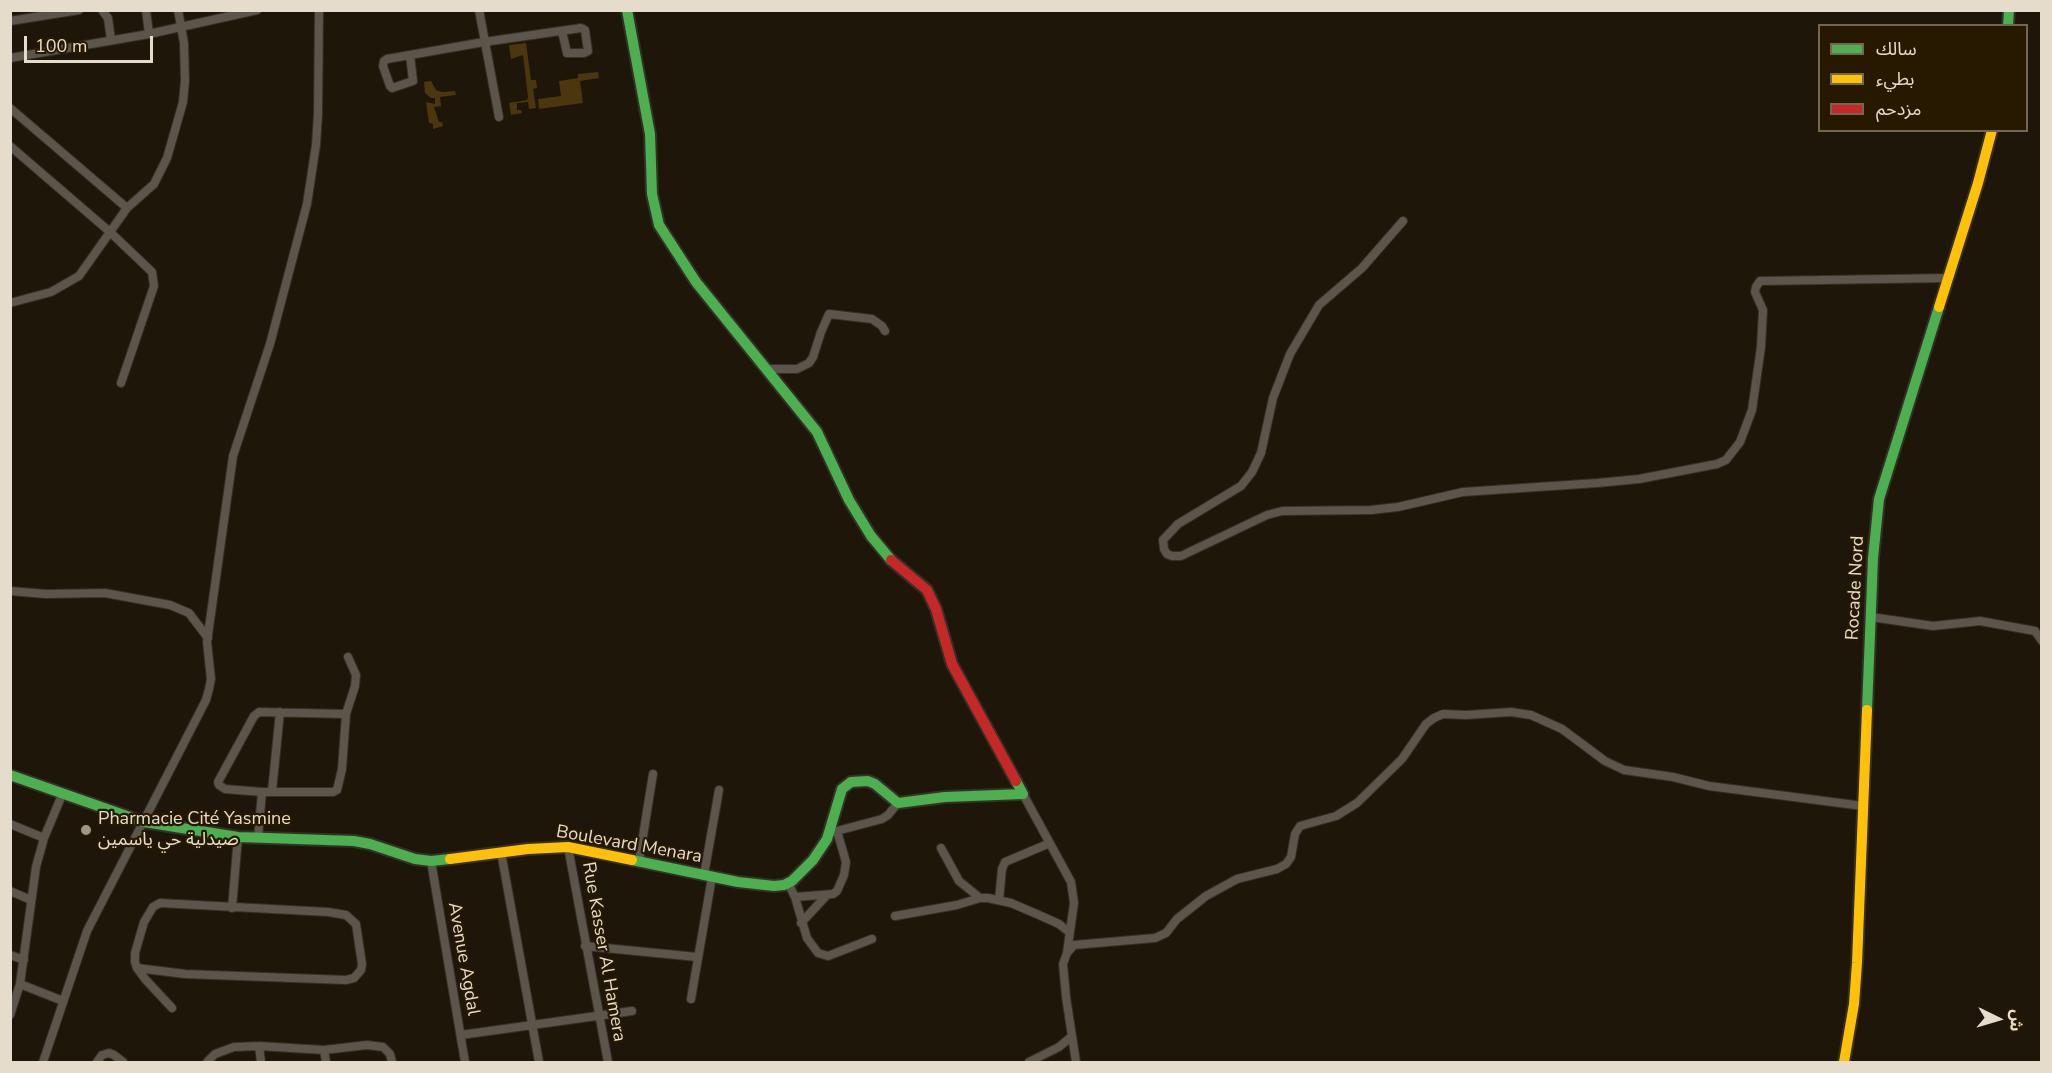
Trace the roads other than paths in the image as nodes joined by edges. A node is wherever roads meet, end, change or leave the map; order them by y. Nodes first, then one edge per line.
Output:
1 (79, 10) edge
2 (102, 10) edge
3 (146, 10) edge
4 (178, 10) edge
5 (257, 10) edge
6 (319, 10) edge
7 (479, 10) edge
8 (627, 10) edge
9 (10, 21) edge
10 (181, 28) junction
11 (562, 31) dead end
12 (149, 34) junction
13 (111, 40) junction
14 (484, 42) junction
15 (410, 55) junction
16 (10, 57) edge
17 (10, 108) edge
18 (499, 117) dead end
19 (1991, 132) edge
20 (10, 146) edge
21 (126, 208) junction
22 (1402, 221) dead end
23 (111, 232) junction
24 (1948, 278) junction
25 (10, 303) edge
26 (885, 331) dead end
27 (768, 369) junction
28 (121, 383) dead end
29 (10, 591) edge
30 (1871, 617) junction
31 (208, 638) junction
32 (2042, 642) edge
33 (348, 657) dead end
34 (280, 712) junction
35 (346, 714) junction
36 (653, 774) dead end
37 (10, 775) edge
38 (719, 790) dead end
39 (273, 791) junction
40 (262, 792) junction
41 (1023, 794) junction
42 (62, 795) junction
43 (898, 803) junction
44 (1863, 806) junction
45 (144, 822) junction
46 (10, 824) edge
47 (833, 832) junction
48 (238, 837) junction
49 (44, 838) junction
50 (258, 838) junction
51 (1050, 843) junction
52 (568, 848) junction
53 (941, 848) dead end
54 (501, 852) junction
55 (431, 861) junction
56 (639, 861) junction
57 (708, 876) junction
58 (788, 883) junction
59 (10, 891) edge
60 (827, 895) junction
61 (795, 897) junction
62 (980, 898) junction
63 (31, 900) junction
64 (999, 900) junction
65 (232, 908) junction
66 (895, 916) dead end
67 (801, 923) junction
68 (1069, 932) junction
69 (872, 939) dead end
70 (585, 946) junction
71 (1067, 953) junction
72 (10, 955) edge
73 (697, 957) junction
74 (24, 960) junction
75 (137, 968) junction
76 (20, 984) junction
77 (691, 999) dead end
78 (63, 1001) junction
79 (172, 1008) dead end
80 (632, 1011) dead end
81 (10, 1015) edge
82 (599, 1016) junction
83 (532, 1025) junction
84 (461, 1035) junction
85 (1072, 1036) junction
86 (258, 1046) junction
87 (324, 1050) junction
88 (43, 1062) edge
89 (97, 1062) edge
90 (123, 1062) edge
91 (207, 1062) edge
92 (261, 1062) edge
93 (326, 1062) edge
94 (392, 1062) edge
95 (465, 1062) edge
96 (539, 1062) edge
97 (608, 1062) edge
98 (1029, 1062) edge
99 (1076, 1062) edge
100 (1844, 1062) edge

1 - 9 street
2 - 13 street
3 - 12 street
4 - 10 street
5 - 10 street
6 - 31 street
7 - 14 street
8 - 27 main road
10 - 12 street
10 - 21 street
11 - 14 street
12 - 13 street
13 - 16 street
14 - 15 street
14 - 18 street
15 - 15 street
17 - 21 street
19 - 24 main road, Rocade Nord
20 - 23 street
21 - 23 street
22 - 24 street
23 - 25 street
23 - 28 street
24 - 30 main road, Rocade Nord
26 - 27 street
27 - 41 main road
29 - 31 street
30 - 32 street
30 - 44 main road, Rocade Nord
31 - 45 street
33 - 35 street
34 - 35 street
34 - 39 street
34 - 40 street
35 - 39 street
36 - 56 street
37 - 42 main road, Boulevard Menara
38 - 57 street
39 - 40 street
40 - 50 street
41 - 43 main road
41 - 51 street
42 - 45 main road, Boulevard Menara
42 - 49 street
43 - 47 street
43 - 47 main road
44 - 71 street
44 - 100 main road, Rocade Nord
45 - 48 main road, Boulevard Menara
45 - 78 street
46 - 49 street
47 - 58 main road
47 - 60 street
48 - 50 main road, Boulevard Menara
48 - 65 street
49 - 63 street
50 - 55 main road, Boulevard Menara
51 - 64 street
51 - 68 street
52 - 54 main road, Boulevard Menara
52 - 56 main road, Boulevard Menara
52 - 70 street, Rue Kasser Al Hamera
53 - 62 street
54 - 55 main road, Boulevard Menara
54 - 83 street
55 - 84 street, Avenue Agdal
56 - 57 main road, Boulevard Menara
57 - 58 main road, Boulevard Menara
57 - 73 street
58 - 61 street
59 - 63 street
60 - 61 street
60 - 67 street
61 - 67 street
62 - 64 street
62 - 66 street
63 - 74 street
64 - 68 street
65 - 75 street
65 - 75 street
67 - 69 street
68 - 71 street
70 - 73 street
70 - 82 street, Rue Kasser Al Hamera
71 - 85 street
72 - 74 street
73 - 77 street
74 - 76 street
75 - 79 street
76 - 78 street
76 - 81 street
78 - 88 street
80 - 82 street
82 - 83 street
82 - 97 street, Rue Kasser Al Hamera
83 - 84 street
83 - 96 street
84 - 95 street, Avenue Agdal
85 - 98 street
85 - 99 street
86 - 87 street
86 - 91 street
86 - 92 street
87 - 93 street
87 - 94 street
89 - 90 street

